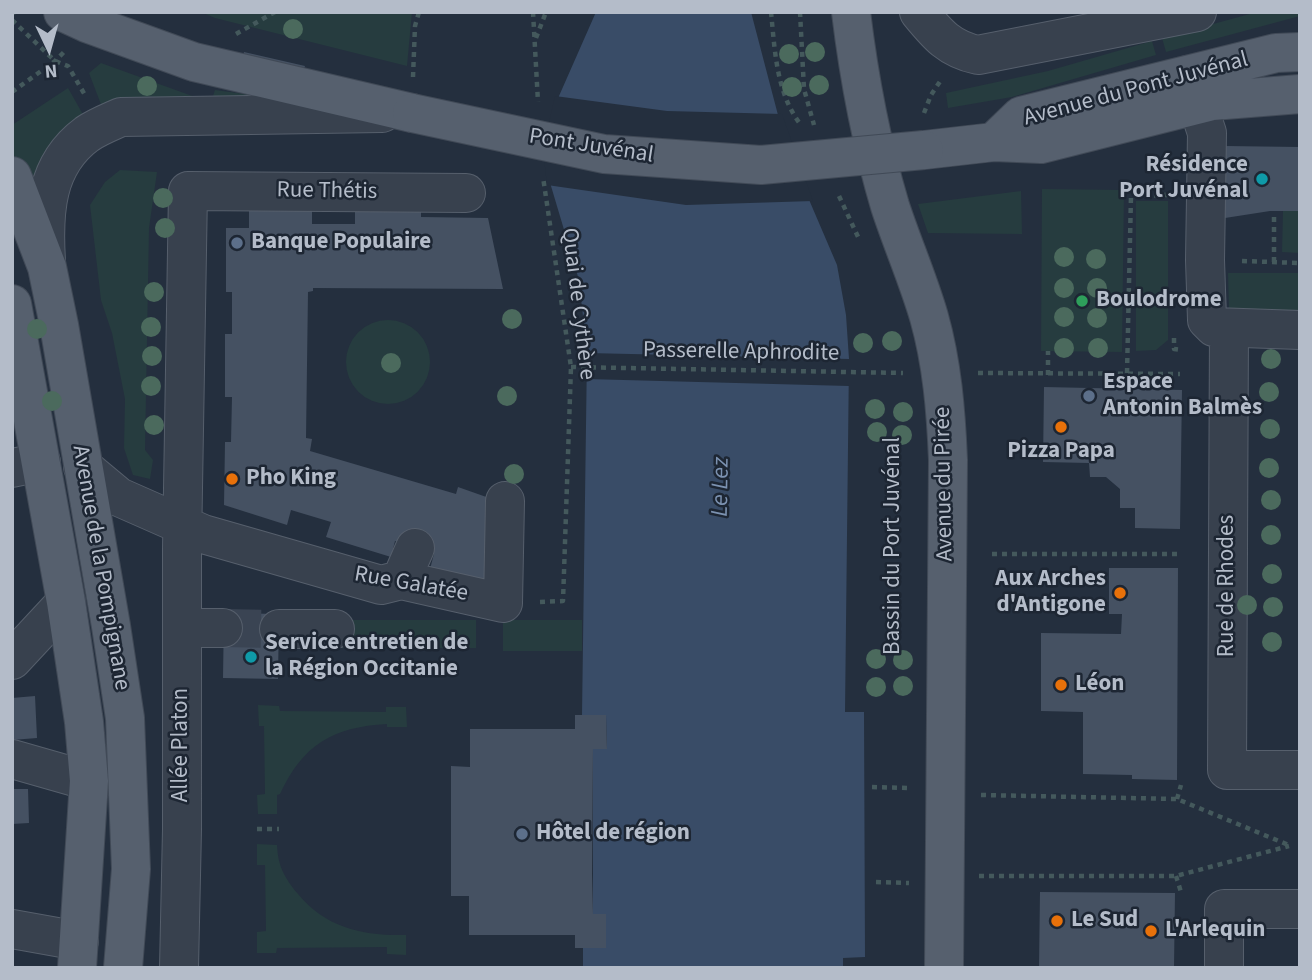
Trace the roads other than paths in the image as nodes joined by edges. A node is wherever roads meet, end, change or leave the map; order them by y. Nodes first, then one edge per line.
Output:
1 (63, 12) edge
2 (146, 12) edge
3 (851, 12) edge
4 (919, 12) edge
5 (1197, 12) edge
6 (1292, 49) edge
7 (194, 62) junction
8 (1193, 89) junction
9 (1298, 93) edge
10 (413, 95) junction
11 (994, 142) joint
12 (12, 176) edge
13 (188, 191) joint
14 (466, 193) dead end
15 (47, 267) junction
16 (12, 304) edge
17 (1229, 328) junction
18 (1300, 330) edge
19 (27, 465) edge
20 (83, 467) junction
21 (505, 501) dead end
22 (182, 523) junction
23 (66, 601) junction
24 (181, 628) junction
25 (223, 628) tunnel mouth
26 (279, 629) tunnel mouth
27 (335, 629) dead end
28 (12, 660) edge
29 (12, 759) edge
30 (1300, 770) edge
31 (89, 781) junction
32 (1300, 909) edge
33 (12, 929) edge
34 (78, 954) edge
35 (123, 968) edge
36 (179, 968) edge
37 (944, 968) edge
38 (1224, 968) edge

1 - 7 main road, Pont Juvénal
2 - 7 main road
3 - 37 main road, Avenue du Pirée
4 - 5 street
6 - 8 main road, Avenue du Pont Juvénal
7 - 10 main road, Pont Juvénal
8 - 9 main road, Avenue du Pont Juvénal
8 - 11 main road, Avenue du Pont Juvénal
8 - 17 street
10 - 11 main road, Pont Juvénal, bridge
10 - 15 street
12 - 15 main road, Avenue de la Pompignane
13 - 14 street, Rue Thétis
13 - 22 street, Allée Platon
15 - 20 main road, Avenue de la Pompignane
16 - 19 main road, Avenue de la Pompignane
17 - 18 street
17 - 30 street, Rue de Rhodes
19 - 23 main road, Avenue de la Pompignane
20 - 22 street
20 - 35 main road, Avenue de la Pompignane
21 - 22 street, Rue Galatée
22 - 24 street, Allée Platon
23 - 28 street
23 - 31 main road, Avenue de la Pompignane
24 - 25 street
24 - 36 street, Allée Platon
26 - 27 street
29 - 31 street
31 - 34 main road, Avenue de la Pompignane
32 - 38 street
33 - 34 street

